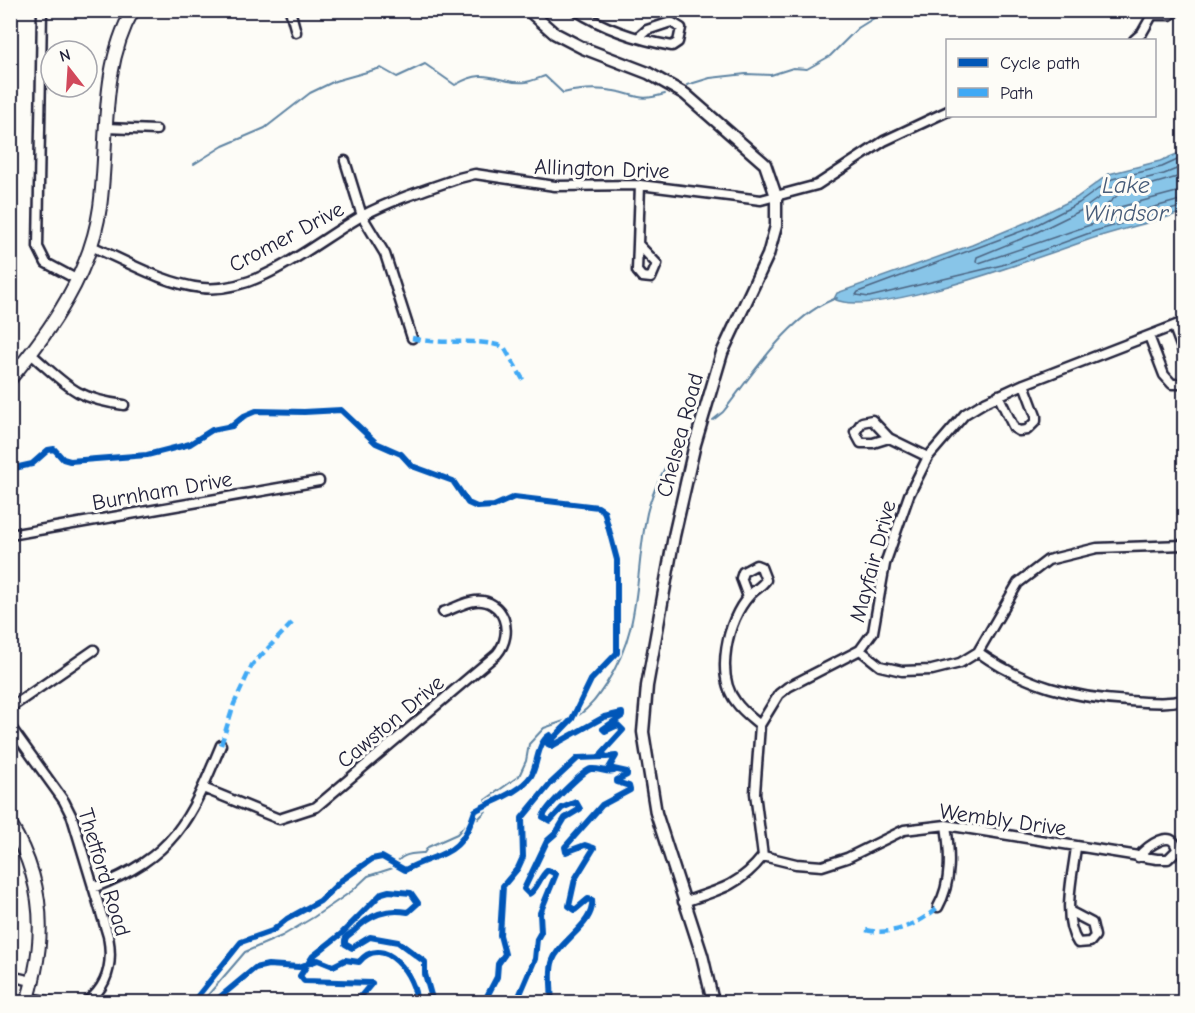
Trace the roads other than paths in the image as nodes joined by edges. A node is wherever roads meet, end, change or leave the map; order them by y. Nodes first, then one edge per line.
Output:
1 (42, 10) edge
2 (133, 10) edge
3 (290, 10) edge
4 (528, 10) edge
5 (575, 10) edge
6 (1177, 10) edge
7 (1155, 13) edge
8 (296, 32) dead end
9 (639, 37) junction
10 (1135, 39) edge
11 (946, 112) edge
12 (106, 128) junction
13 (156, 130) dead end
14 (345, 161) dead end
15 (640, 185) junction
16 (776, 196) junction
17 (362, 216) junction
18 (638, 244) dead end
19 (91, 246) junction
20 (76, 279) junction
21 (1185, 322) edge
22 (1174, 327) junction
23 (1149, 336) junction
24 (412, 338) dead end
25 (31, 354) junction
26 (1185, 354) edge
27 (10, 378) edge
28 (1024, 384) junction
29 (1185, 384) edge
30 (998, 395) junction
31 (124, 405) dead end
32 (889, 438) dead end
33 (928, 457) junction
34 (319, 481) dead end
35 (10, 535) edge
36 (1185, 544) edge
37 (748, 597) dead end
38 (443, 612) dead end
39 (94, 650) dead end
40 (860, 650) junction
41 (978, 652) junction
42 (1185, 700) edge
43 (10, 708) edge
44 (760, 725) junction
45 (10, 726) edge
46 (221, 745) dead end
47 (203, 788) junction
48 (10, 824) edge
49 (946, 825) junction
50 (1076, 847) junction
51 (763, 856) junction
52 (1138, 857) dead end
53 (93, 888) junction
54 (683, 902) junction
55 (938, 907) dead end
56 (1071, 912) dead end
57 (10, 976) edge
58 (33, 981) junction
59 (27, 1000) edge
60 (51, 1002) edge
61 (87, 1002) edge
62 (713, 1002) edge

1 - 20 street
2 - 12 main road
3 - 8 street
4 - 16 street, Chelsea Road
5 - 9 street
6 - 7 street
7 - 10 street
9 - 9 street
11 - 16 street, Allington Drive
12 - 13 street
12 - 19 main road
14 - 17 street
15 - 16 street, Allington Drive
15 - 17 street, Allington Drive
15 - 18 street
16 - 54 street, Chelsea Road
17 - 19 street, Cromer Drive
17 - 24 street
19 - 20 main road
20 - 25 main road
21 - 22 street, Mayfair Drive
22 - 23 street, Mayfair Drive
22 - 26 street
23 - 28 street, Mayfair Drive
23 - 29 street
25 - 27 main road
25 - 31 street
28 - 30 street, Mayfair Drive
28 - 30 street
30 - 33 street, Mayfair Drive
32 - 33 street
33 - 40 street, Mayfair Drive
34 - 35 street, Burnham Drive
36 - 41 street
37 - 44 street
38 - 47 street, Cawston Drive
39 - 43 street
40 - 41 street
40 - 44 street, Mayfair Drive
41 - 42 street
44 - 51 street, Mayfair Drive
45 - 53 street, Thetford Road
46 - 47 street
47 - 53 street
48 - 58 main road
49 - 50 street, Wembly Drive
49 - 51 street, Wembly Drive
49 - 55 street
50 - 52 street, Wembly Drive
50 - 56 street
51 - 54 street
53 - 61 street, Thetford Road
54 - 62 street, Chelsea Road
57 - 58 street
58 - 59 main road
59 - 60 street

